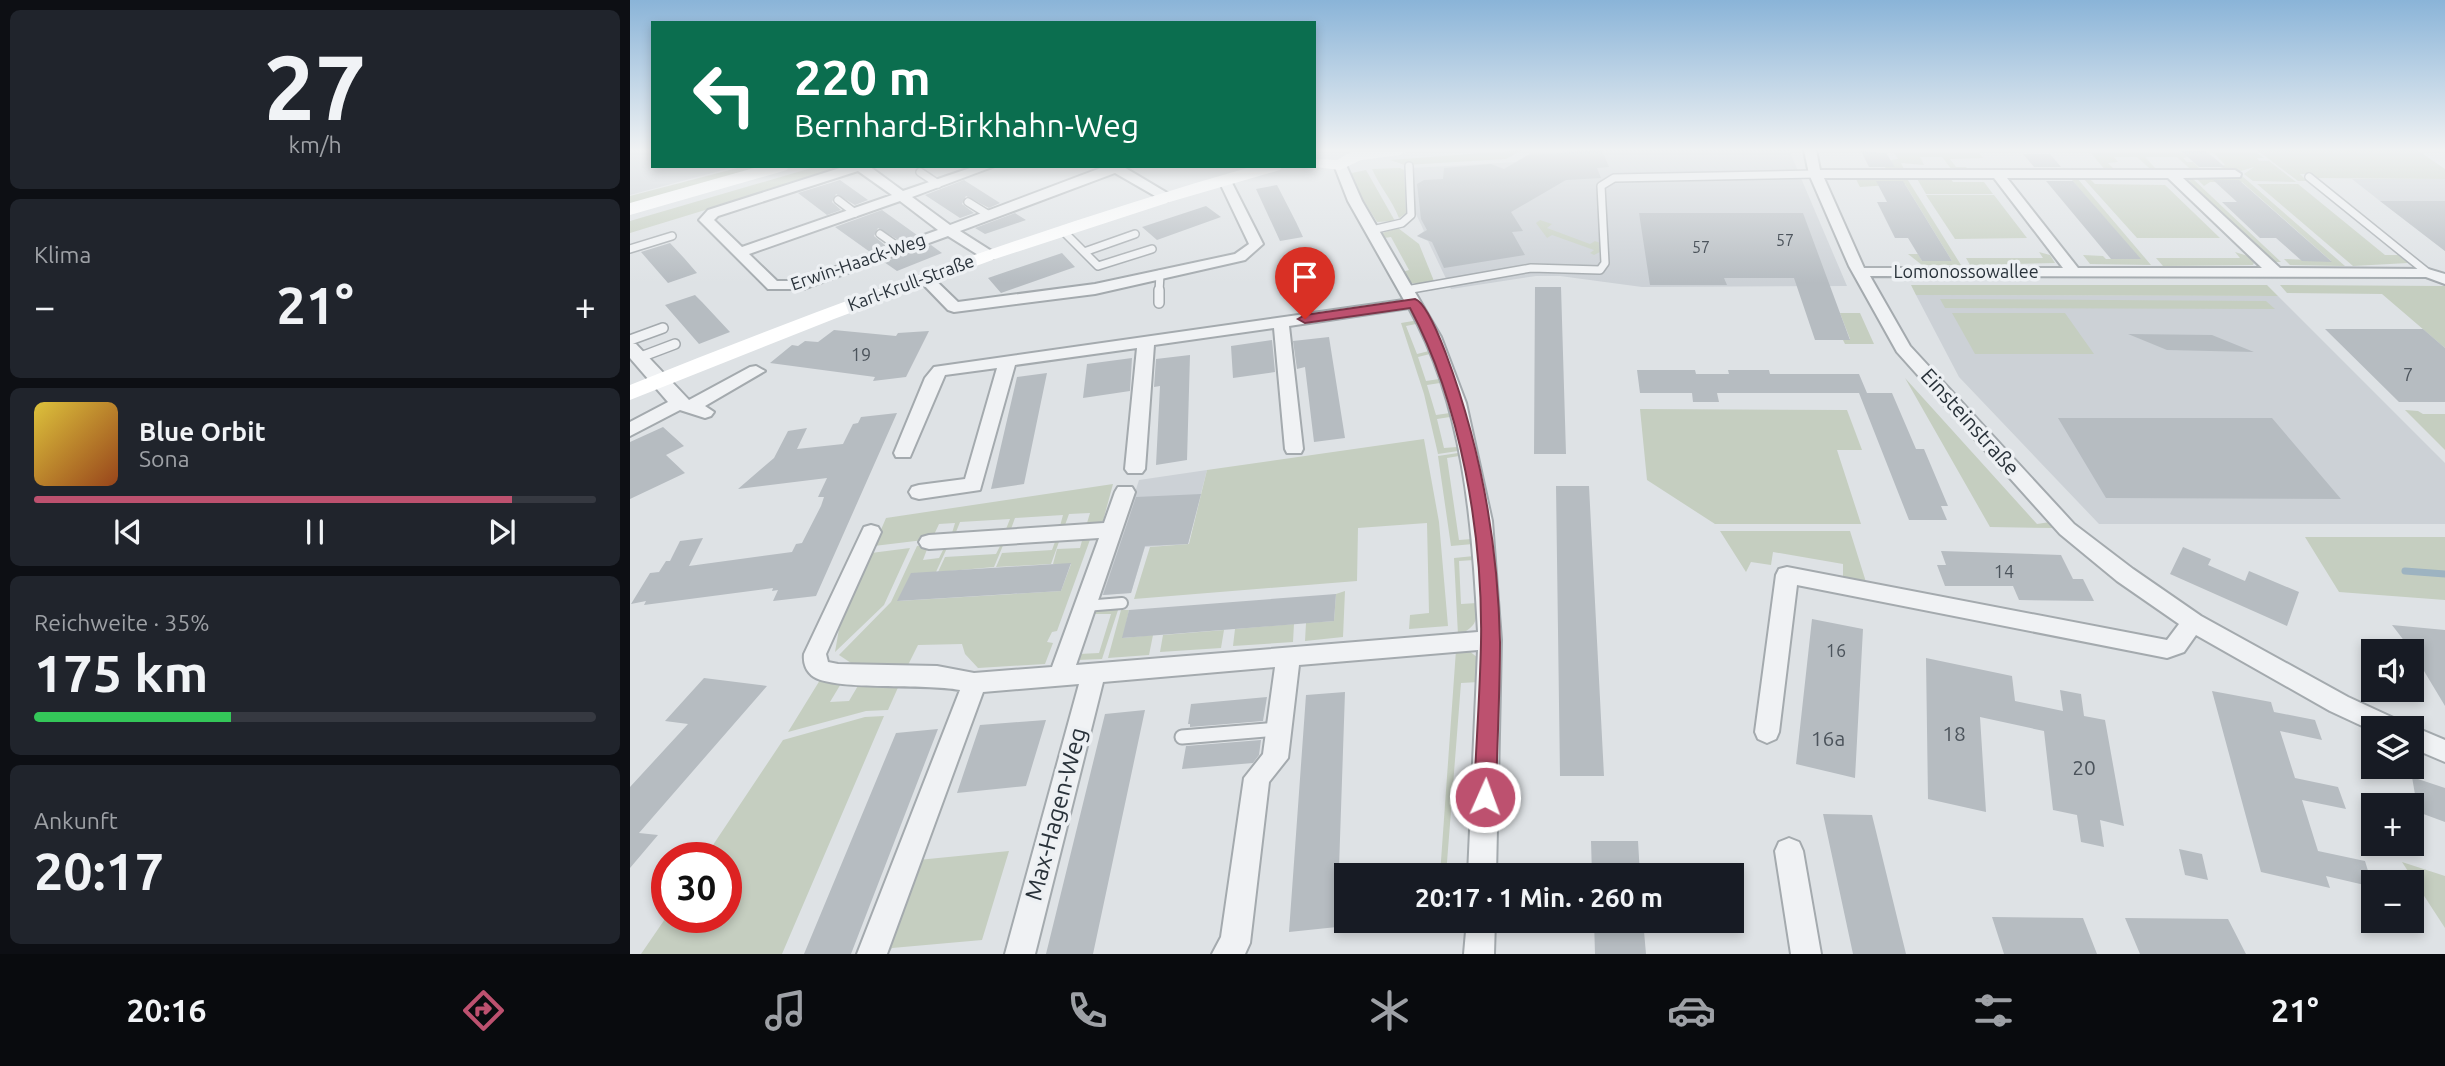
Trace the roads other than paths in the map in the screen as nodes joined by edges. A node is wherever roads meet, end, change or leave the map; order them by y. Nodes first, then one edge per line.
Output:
1 (681, 195) edge
2 (771, 195) edge
3 (898, 195) edge
4 (908, 195) edge
5 (1042, 195) edge
6 (1163, 195) edge
7 (1176, 195) edge
8 (1231, 195) edge
9 (1348, 195) edge
10 (1410, 195) edge
11 (1601, 195) edge
12 (1826, 195) edge
13 (2013, 195) edge
14 (2193, 195) edge
15 (2331, 195) edge
16 (901, 197) junction
17 (1167, 197) junction
18 (838, 200) dead end
19 (968, 202) dead end
20 (630, 209) edge
21 (855, 213) junction
22 (989, 215) junction
23 (948, 230) junction
24 (1063, 230) junction
25 (1372, 230) junction
26 (880, 234) dead end
27 (1135, 234) dead end
28 (672, 236) dead end
29 (900, 248) junction
30 (1152, 249) dead end
31 (630, 250) edge
32 (1084, 252) junction
33 (739, 253) junction
34 (988, 255) junction
35 (2073, 271) junction
36 (1858, 272) junction
37 (2276, 273) junction
38 (2428, 273) junction
39 (1160, 274) junction
40 (925, 278) junction
41 (2445, 279) edge
42 (1410, 297) junction
43 (1159, 303) dead end
44 (1281, 322) junction
45 (663, 328) dead end
46 (630, 340) edge
47 (1146, 342) junction
48 (675, 344) dead end
49 (634, 353) edge
50 (1007, 362) junction
51 (756, 371) dead end
52 (658, 380) junction
53 (630, 393) edge
54 (691, 407) junction
55 (630, 430) edge
56 (1294, 449) dead end
57 (903, 453) dead end
58 (1135, 469) dead end
59 (919, 492) dead end
60 (1125, 492) dead end
61 (1111, 530) junction
62 (871, 532) dead end
63 (929, 542) dead end
64 (1122, 603) dead end
65 (1085, 606) junction
66 (2193, 622) junction
67 (1490, 640) junction
68 (1288, 657) junction
69 (1093, 674) junction
70 (1060, 677) junction
71 (974, 683) junction
72 (2365, 716) edge
73 (1279, 729) junction
74 (1767, 732) dead end
75 (1182, 737) dead end
76 (2424, 742) edge
77 (2445, 751) edge
78 (1789, 851) dead end
79 (1482, 863) edge
80 (1480, 933) edge
81 (873, 954) edge
82 (1020, 954) edge
83 (1227, 954) edge
84 (1479, 954) edge
85 (1806, 954) edge

1 - 20 street
2 - 33 street, Erwin-Haack-Weg
3 - 16 street, Erwin-Haack-Weg
4 - 16 street
5 - 22 street, Erwin-Haack-Weg
6 - 17 street
7 - 17 street, Karl-Krull-Straße
8 - 39 street
9 - 25 street
10 - 25 lane
11 - 42 lane
12 - 36 street, Einsteinstraße
13 - 35 street, Lomonossowallee
14 - 37 street
15 - 38 lane
16 - 21 street
16 - 23 street, Erwin-Haack-Weg
17 - 24 street, Karl-Krull-Straße
18 - 21 lane
19 - 22 lane
21 - 33 street
22 - 23 street, Erwin-Haack-Weg
23 - 29 street, Erwin-Haack-Weg
23 - 34 street, Erwin-Haack-Weg
24 - 32 lane
24 - 34 street, Karl-Krull-Straße
25 - 42 street
26 - 29 lane
27 - 32 lane
28 - 31 lane
29 - 33 street, Erwin-Haack-Weg
30 - 32 lane
34 - 40 street, Karl-Krull-Straße
35 - 36 street, Lomonossowallee
35 - 37 street, Lomonossowallee
36 - 66 street, Einsteinstraße
37 - 38 street, Lomonossowallee
38 - 41 street
39 - 40 street
39 - 43 lane
40 - 52 street, Karl-Krull-Straße
42 - 44 street
42 - 67 street
44 - 47 street
44 - 56 street
45 - 46 lane
47 - 50 street
47 - 58 street
48 - 49 lane
49 - 52 street
50 - 57 street
50 - 59 street
51 - 54 street
52 - 53 street, Karl-Krull-Straße
52 - 54 street
54 - 55 street
60 - 61 street
61 - 63 street
61 - 65 street
62 - 71 street
64 - 65 lane
65 - 70 street
66 - 72 street, Einsteinstraße
66 - 74 street
67 - 68 street
67 - 79 street
68 - 69 street
68 - 73 street
69 - 70 street
69 - 82 street, Max-Hagen-Weg
70 - 71 street
71 - 81 street
73 - 75 lane
73 - 83 street
76 - 77 street
78 - 85 street
80 - 84 street

